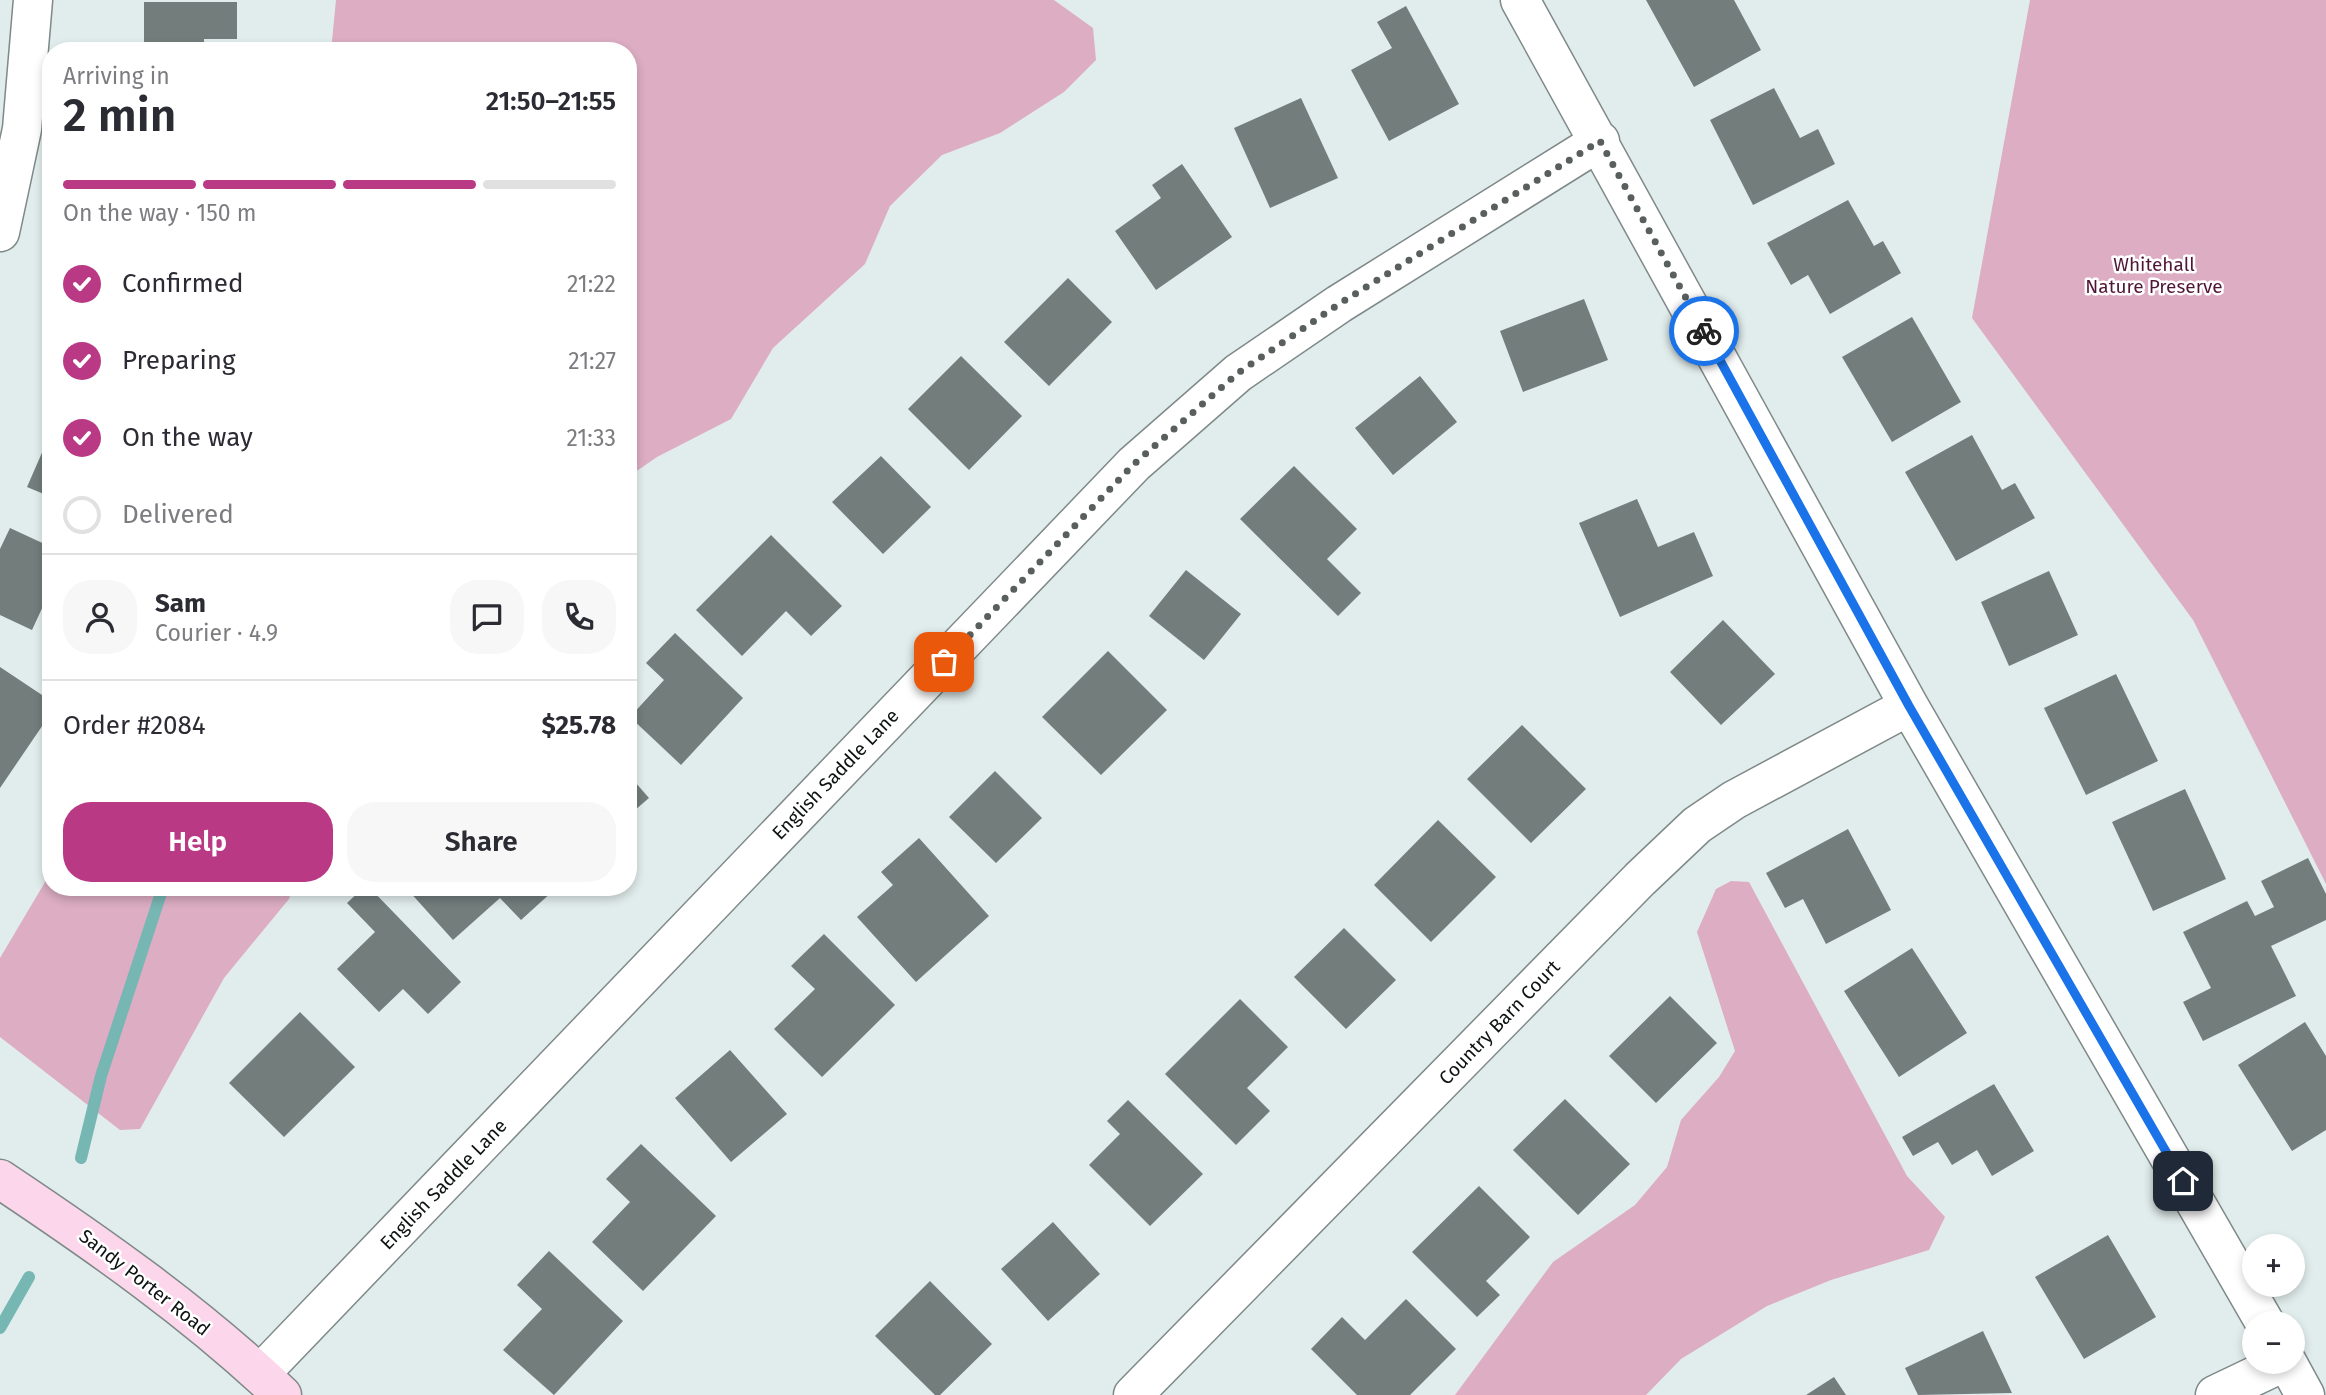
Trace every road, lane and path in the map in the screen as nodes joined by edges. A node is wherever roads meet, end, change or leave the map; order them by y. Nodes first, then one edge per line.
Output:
1 (33, 0) edge
2 (1520, 0) edge
3 (1600, 141) junction
4 (0, 232) edge
5 (1909, 706) junction
6 (0, 1179) edge
7 (2258, 1311) edge
8 (2260, 1374) edge
9 (2292, 1374) edge
10 (271, 1385) edge
11 (1133, 1395) edge
12 (2215, 1395) edge
13 (2305, 1395) edge

1 - 4 street
2 - 3 street
3 - 5 street
3 - 10 street, English Saddle Lane
5 - 7 street
5 - 11 street, Country Barn Court
6 - 10 street, Sandy Porter Road
8 - 12 street
9 - 13 street

